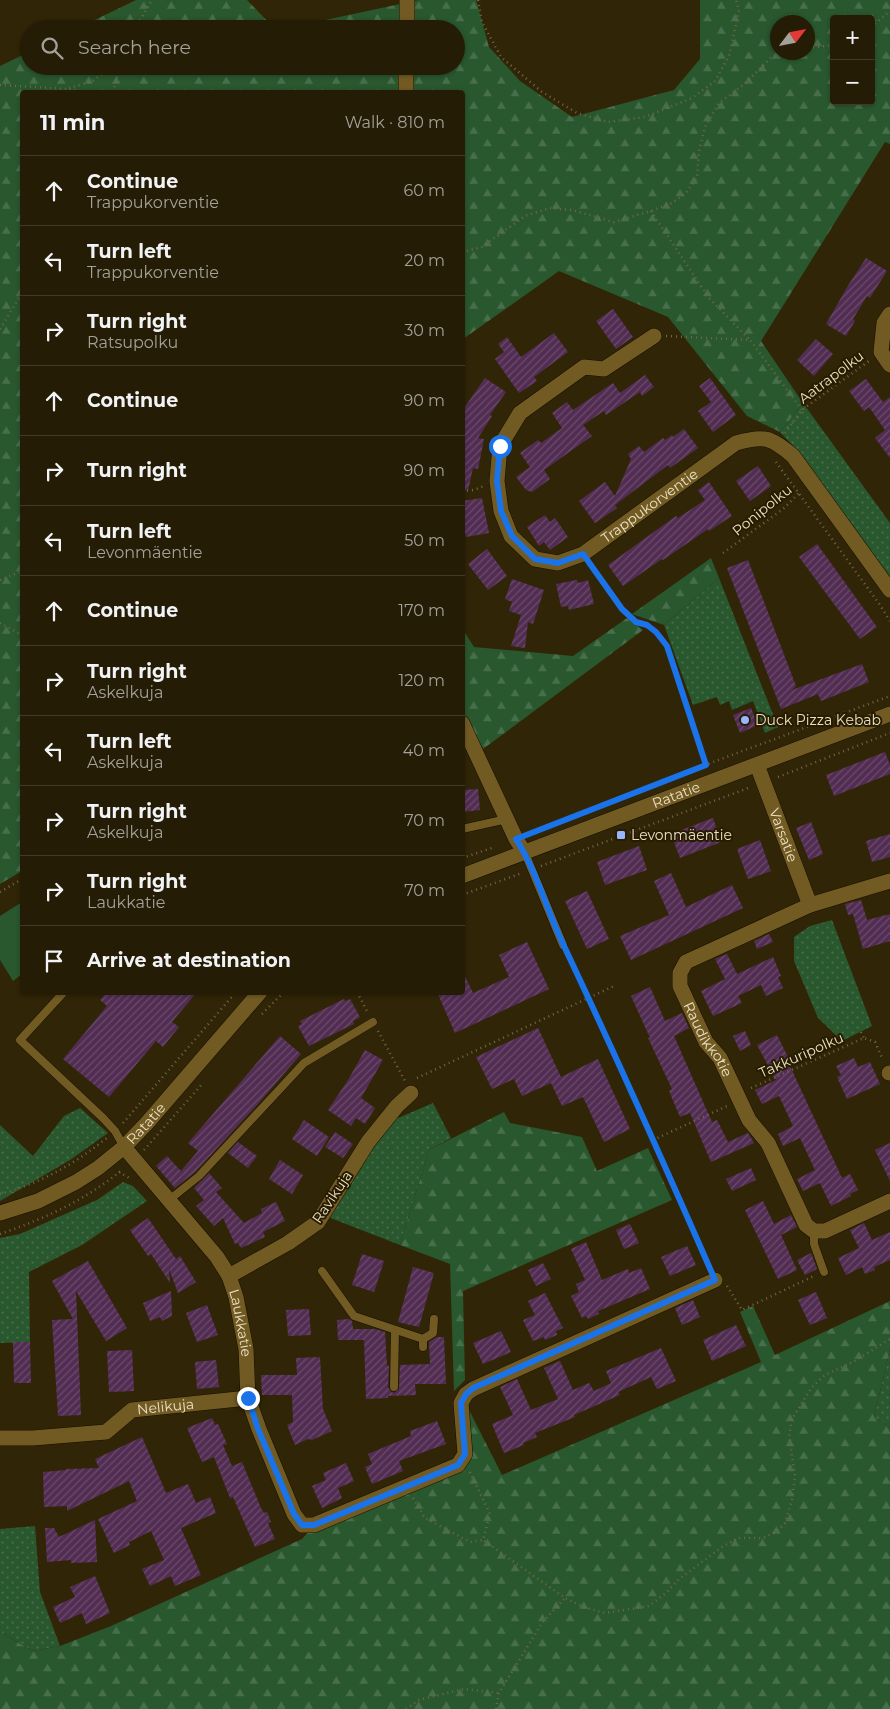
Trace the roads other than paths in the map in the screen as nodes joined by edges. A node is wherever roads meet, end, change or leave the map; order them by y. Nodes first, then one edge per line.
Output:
1 (407, 0) edge
2 (406, 20) edge
3 (406, 75) edge
4 (406, 90) edge
5 (890, 314) edge
6 (654, 336) road end
7 (890, 365) edge
8 (890, 590) edge
9 (890, 714) edge
10 (465, 729) edge
11 (757, 765) junction
12 (507, 818) junction
13 (465, 829) edge
14 (525, 853) junction
15 (465, 875) edge
16 (890, 881) edge
17 (810, 905) junction
18 (563, 945) road end
19 (61, 995) edge
20 (257, 995) edge
21 (373, 1022) road end
22 (411, 1093) road end
23 (124, 1147) junction
24 (169, 1200) junction
25 (890, 1201) edge
26 (0, 1213) edge
27 (814, 1231) junction
28 (322, 1271) dead end
29 (824, 1272) road end
30 (229, 1276) junction
31 (715, 1280) road end
32 (434, 1319) dead end
33 (395, 1330) junction
34 (394, 1387) dead end
35 (248, 1398) junction
36 (0, 1438) edge

1 - 2 street
3 - 4 street
5 - 7 street
6 - 8 street, Trappukorventie
9 - 11 street, Ratatie
10 - 12 street
11 - 14 street, Ratatie
11 - 17 street, Varsatie
12 - 13 lane
12 - 14 street
14 - 15 street, Ratatie
14 - 18 lane
16 - 17 street, Raudikkotie
17 - 27 street, Raudikkotie
19 - 23 lane
20 - 23 street, Ratatie
21 - 24 lane
22 - 30 street, Ravikuja
23 - 24 street, Laukkatie
23 - 26 street, Ratatie
24 - 30 street, Laukkatie
25 - 27 street
27 - 29 lane
28 - 33 lane
30 - 35 street, Laukkatie
31 - 35 street, Laukkatie
32 - 33 lane
33 - 34 lane
35 - 36 street, Nelikuja

